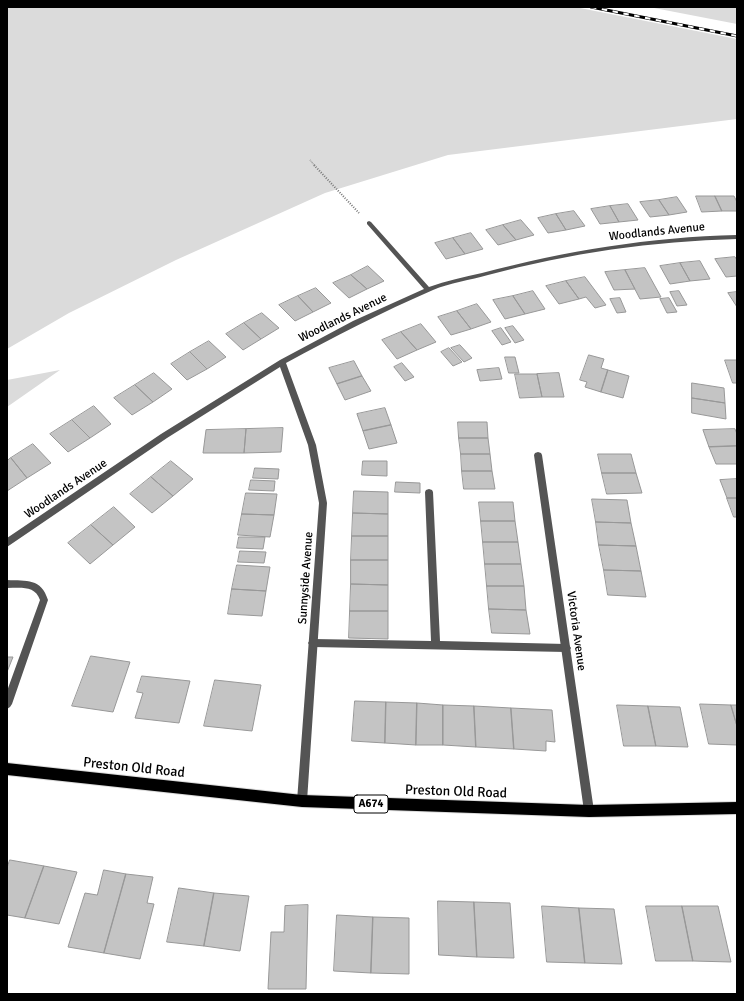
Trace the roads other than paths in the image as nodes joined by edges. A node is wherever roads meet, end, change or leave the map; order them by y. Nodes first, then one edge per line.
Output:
1 (369, 223) road end
2 (737, 237) edge
3 (428, 290) junction
4 (282, 362) junction
5 (538, 454) dead end
6 (429, 492) dead end
7 (7, 543) edge
8 (7, 584) edge
9 (313, 643) junction
10 (436, 646) junction
11 (566, 648) junction
12 (7, 704) edge
13 (7, 769) edge
14 (302, 801) junction
15 (737, 808) edge
16 (589, 811) junction

1 - 3 street
2 - 3 street, Woodlands Avenue
3 - 4 street, Woodlands Avenue
4 - 7 street, Woodlands Avenue
4 - 9 street, Sunnyside Avenue
5 - 11 street, Victoria Avenue
6 - 10 street
8 - 12 street
9 - 10 street
9 - 14 street, Sunnyside Avenue
10 - 11 street
11 - 16 street, Victoria Avenue
13 - 14 main road, Preston Old Road / A674
14 - 16 main road, Preston Old Road / A674
15 - 16 main road, Preston Old Road / A674

